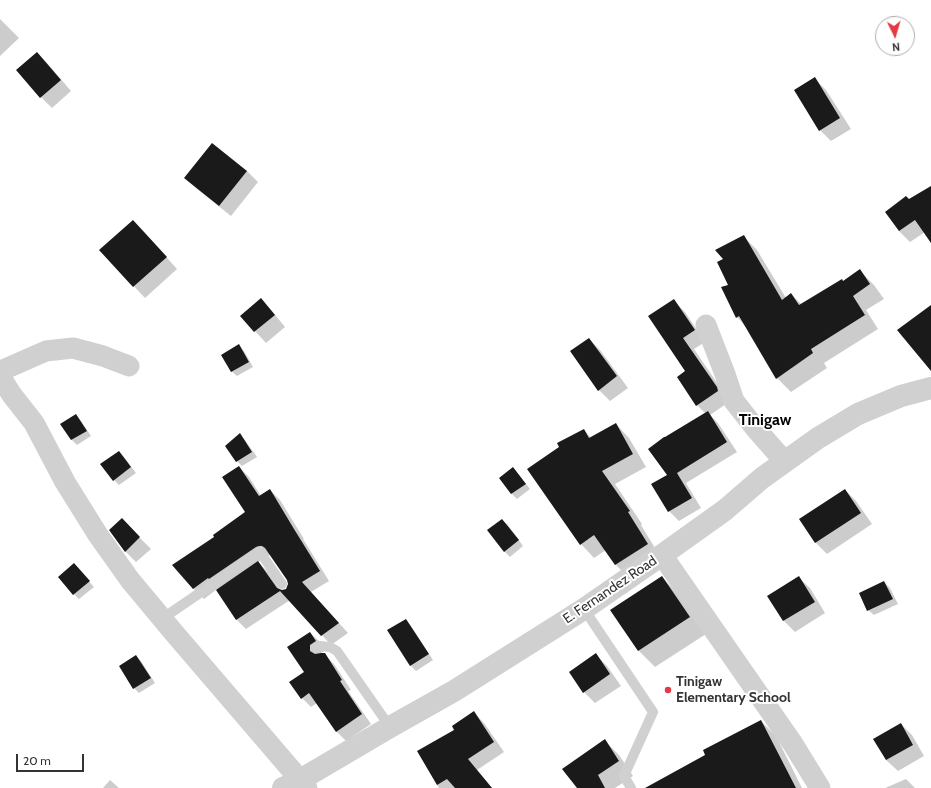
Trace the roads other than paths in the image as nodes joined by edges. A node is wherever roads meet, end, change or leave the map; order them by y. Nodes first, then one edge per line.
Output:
1 (706, 325) dead end
2 (129, 366) dead end
3 (0, 375) edge
4 (931, 388) edge
5 (785, 462) junction
6 (662, 556) junction
7 (282, 584) dead end
8 (584, 609) junction
9 (163, 618) junction
10 (316, 648) dead end
11 (390, 727) junction
12 (296, 785) edge
13 (631, 788) edge
14 (820, 788) edge

1 - 5 street
2 - 3 street
3 - 9 street
4 - 5 street, E. Fernandez Road
5 - 6 street, E. Fernandez Road
6 - 8 street, E. Fernandez Road
6 - 14 street
7 - 9 lane
8 - 11 street, E. Fernandez Road
8 - 13 lane
9 - 12 street
10 - 11 lane
11 - 12 street, E. Fernandez Road

